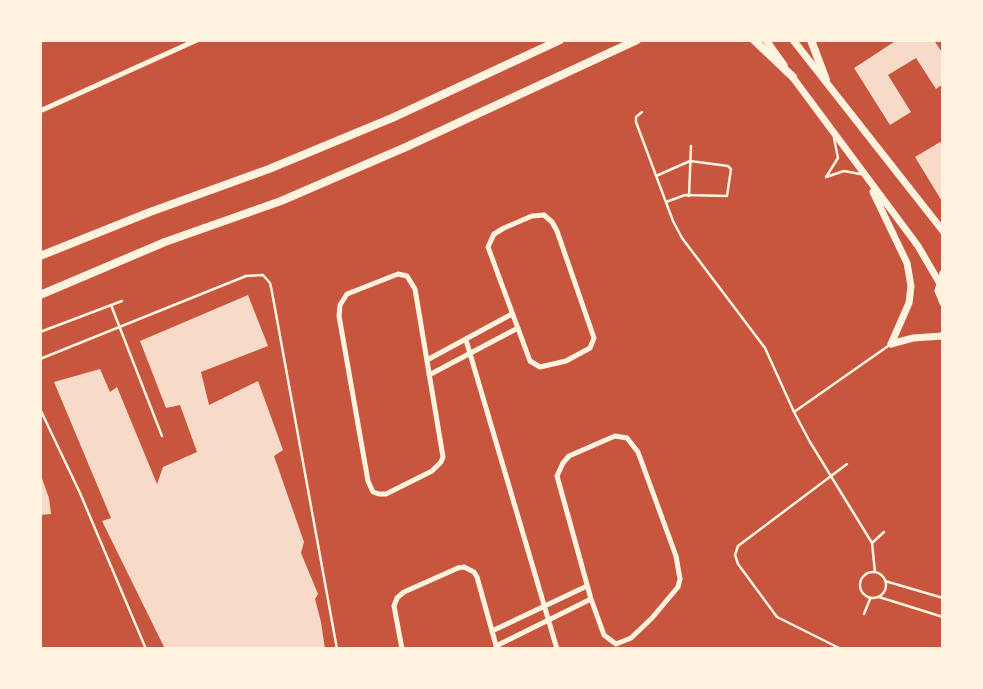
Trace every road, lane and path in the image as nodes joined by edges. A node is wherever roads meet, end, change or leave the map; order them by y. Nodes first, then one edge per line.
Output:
1 (197, 40) edge
2 (560, 40) edge
3 (637, 40) edge
4 (644, 40) edge
5 (754, 40) edge
6 (766, 40) edge
7 (793, 40) edge
8 (811, 40) edge
9 (622, 48) junction
10 (793, 77) junction
11 (825, 80) junction
12 (40, 111) edge
13 (642, 112) dead end
14 (833, 133) junction
15 (691, 146) dead end
16 (690, 162) junction
17 (656, 176) junction
18 (866, 176) junction
19 (690, 196) junction
20 (666, 202) junction
21 (925, 208) junction
22 (943, 225) edge
23 (943, 231) edge
24 (40, 256) edge
25 (943, 273) edge
26 (939, 282) junction
27 (40, 295) edge
28 (122, 301) dead end
29 (943, 303) edge
30 (111, 305) junction
31 (512, 314) junction
32 (120, 328) junction
33 (518, 328) junction
34 (40, 332) edge
35 (943, 337) edge
36 (466, 340) junction
37 (891, 344) junction
38 (472, 353) junction
39 (40, 359) edge
40 (427, 360) junction
41 (429, 375) junction
42 (40, 409) edge
43 (794, 412) junction
44 (162, 436) dead end
45 (847, 464) dead end
46 (832, 475) junction
47 (884, 532) dead end
48 (872, 543) junction
49 (874, 572) junction
50 (885, 580) junction
51 (587, 586) junction
52 (879, 597) junction
53 (870, 598) junction
54 (943, 598) edge
55 (591, 599) junction
56 (545, 606) junction
57 (864, 614) dead end
58 (943, 617) edge
59 (549, 620) junction
60 (492, 631) junction
61 (496, 647) edge
62 (146, 649) edge
63 (337, 649) edge
64 (402, 649) edge
65 (557, 649) edge
66 (841, 649) edge

1 - 12 street
2 - 24 main road
3 - 9 main road
4 - 9 main road
5 - 10 main road
6 - 10 street
7 - 11 street
8 - 11 main road
9 - 27 main road
10 - 14 street
11 - 21 street
13 - 17 lane
14 - 18 street
14 - 18 lane
15 - 16 lane
16 - 17 lane
16 - 19 lane
16 - 19 lane
17 - 20 lane
18 - 26 street
18 - 37 street
19 - 20 lane
20 - 43 lane
21 - 22 street
21 - 23 street
25 - 26 street
26 - 29 street
28 - 30 lane
30 - 32 lane
30 - 34 lane
31 - 33 street
31 - 33 street
31 - 36 street
32 - 39 lane
32 - 44 lane
32 - 63 lane
33 - 38 street
35 - 37 street
36 - 38 street
36 - 40 street
37 - 43 lane
38 - 41 street
38 - 56 street
40 - 41 street
40 - 41 street
42 - 62 lane
43 - 46 lane
45 - 46 lane
46 - 48 lane
46 - 66 lane
47 - 48 lane
48 - 49 lane
49 - 50 lane
49 - 53 lane
50 - 52 lane
50 - 54 lane
51 - 55 street
51 - 55 street
51 - 56 street
52 - 53 lane
52 - 58 lane
53 - 57 lane
55 - 59 street
56 - 59 street
56 - 60 street
59 - 61 street
59 - 65 street
60 - 61 street
60 - 64 street

